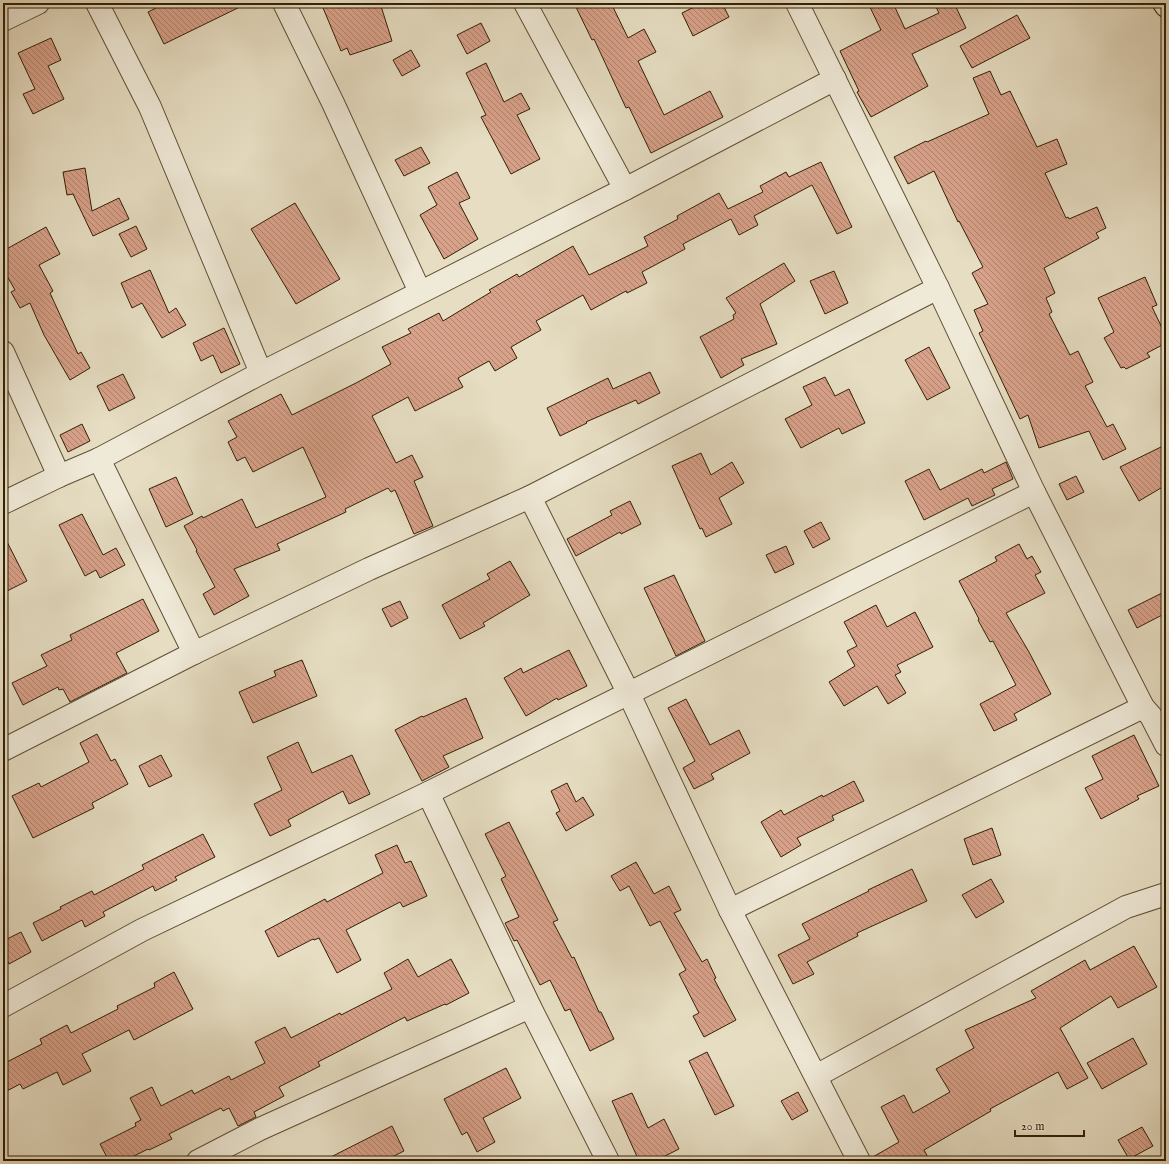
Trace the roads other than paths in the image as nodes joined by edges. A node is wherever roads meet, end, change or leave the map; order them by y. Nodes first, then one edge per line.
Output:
1 (38, 3) edge
2 (97, 3) edge
3 (284, 3) edge
4 (526, 3) edge
5 (797, 3) edge
6 (1164, 3) edge
7 (1166, 6) edge
8 (3, 20) edge
9 (835, 79) junction
10 (625, 189) junction
11 (938, 288) junction
12 (420, 292) junction
13 (3, 352) edge
14 (261, 373) junction
15 (99, 458) junction
16 (59, 476) junction
17 (1034, 492) junction
18 (530, 497) junction
19 (3, 504) edge
20 (194, 653) junction
21 (629, 694) junction
22 (1143, 707) junction
23 (1166, 745) edge
24 (3, 750) edge
25 (428, 793) junction
26 (1166, 894) edge
27 (730, 910) junction
28 (3, 1006) edge
29 (530, 1007) junction
30 (816, 1076) junction
31 (198, 1161) edge
32 (608, 1161) edge
33 (859, 1161) edge

1 - 8 street
2 - 14 street
3 - 12 street
4 - 10 street
5 - 9 street
6 - 7 street
9 - 10 street
9 - 11 street
10 - 12 street
11 - 17 street
11 - 18 street
12 - 14 street
13 - 16 street
14 - 15 street
15 - 16 street
15 - 20 street
16 - 19 street
17 - 21 street
17 - 22 street
18 - 20 street
18 - 21 street
20 - 24 street
21 - 25 street
21 - 27 street
22 - 23 street
22 - 27 street
25 - 28 street
25 - 29 street
26 - 30 street
27 - 30 street
29 - 31 street
29 - 32 street
30 - 33 street

